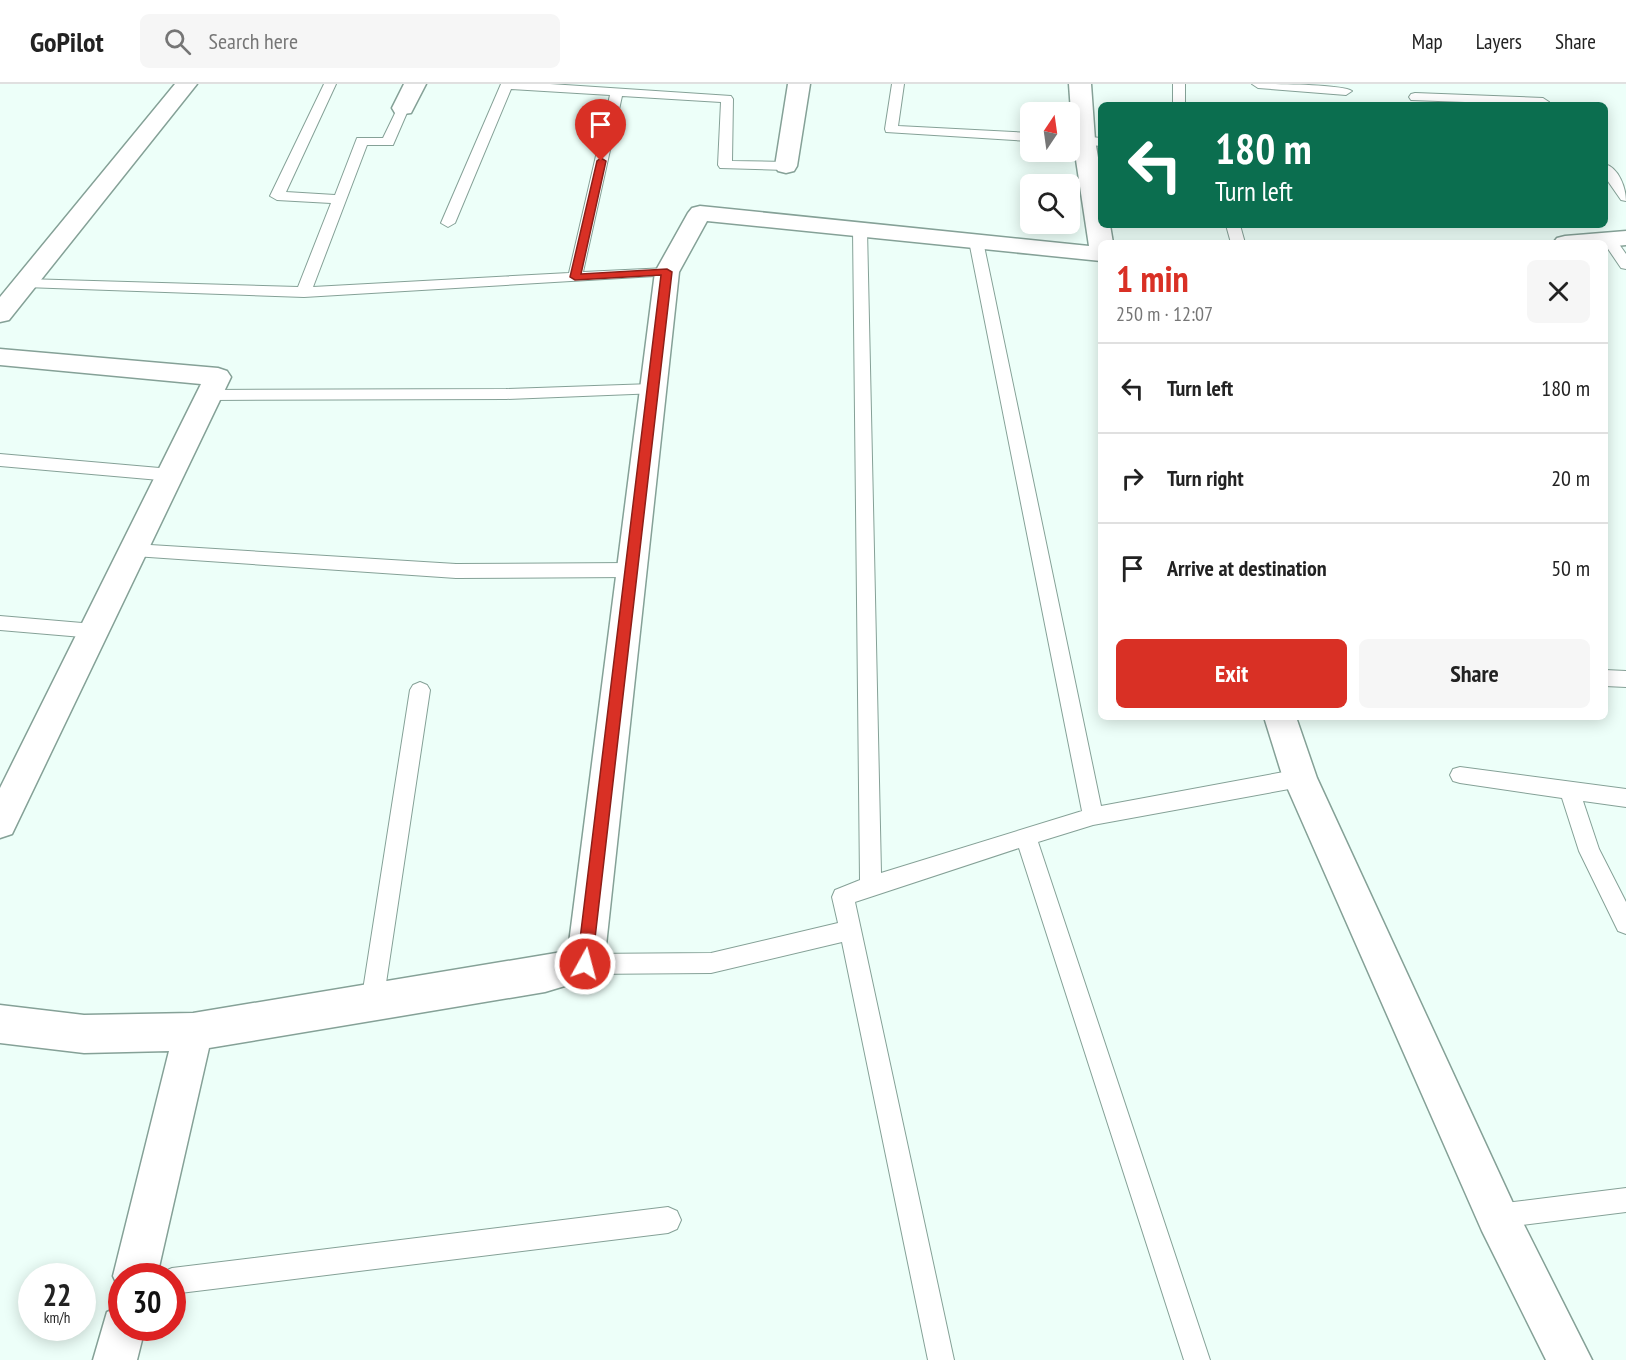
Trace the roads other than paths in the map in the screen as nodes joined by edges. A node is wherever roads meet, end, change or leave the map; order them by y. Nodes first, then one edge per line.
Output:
1 (186, 84) edge
2 (330, 84) edge
3 (415, 84) edge
4 (507, 84) edge
5 (799, 84) edge
6 (898, 84) edge
7 (1080, 84) edge
8 (1179, 84) edge
9 (1258, 84) edge
10 (1412, 84) edge
11 (1535, 84) edge
12 (617, 92) junction
13 (1347, 92) dead end
14 (1417, 101) edge
15 (1179, 102) edge
16 (1480, 102) edge
17 (1544, 102) edge
18 (403, 108) joint
19 (1020, 136) edge
20 (1085, 141) edge
21 (786, 166) joint
22 (1608, 172) edge
23 (1626, 197) edge
24 (339, 199) junction
25 (448, 223) dead end
26 (1098, 226) edge
27 (860, 229) junction
28 (1617, 239) edge
29 (976, 241) junction
30 (1098, 254) edge
31 (1626, 265) edge
32 (667, 272) junction
33 (575, 277) junction
34 (25, 283) junction
35 (304, 292) junction
36 (0, 314) edge
37 (0, 357) edge
38 (652, 389) junction
39 (209, 395) junction
40 (0, 460) edge
41 (171, 475) junction
42 (134, 550) junction
43 (631, 570) junction
44 (0, 623) edge
45 (94, 631) junction
46 (1608, 678) edge
47 (1626, 679) edge
48 (420, 690) dead end
49 (1281, 720) edge
50 (1460, 775) dead end
51 (1300, 778) junction
52 (1569, 789) junction
53 (1626, 798) edge
54 (1093, 816) junction
55 (0, 823) edge
56 (1026, 837) junction
57 (872, 886) junction
58 (1626, 924) edge
59 (850, 930) junction
60 (585, 964) junction
61 (372, 1003) junction
62 (0, 1024) edge
63 (193, 1032) junction
64 (1626, 1200) edge
65 (1497, 1216) junction
66 (668, 1220) dead end
67 (138, 1263) edge
68 (186, 1279) edge
69 (120, 1341) edge
70 (115, 1360) edge
71 (941, 1360) edge
72 (1197, 1360) edge
73 (1570, 1360) edge

1 - 34 street
2 - 24 lane
3 - 18 street
4 - 12 lane
4 - 25 lane
5 - 21 street
6 - 19 lane
7 - 20 street
8 - 15 lane
9 - 13 lane
10 - 14 lane
11 - 17 lane
12 - 21 lane
12 - 33 lane
14 - 16 lane
18 - 24 lane
20 - 26 street
22 - 23 lane
24 - 35 lane
27 - 29 street
27 - 32 street
27 - 57 lane
28 - 31 lane
29 - 30 street
29 - 54 lane
32 - 33 lane
32 - 38 street
33 - 35 lane
34 - 35 lane
34 - 36 street
37 - 39 street
38 - 39 lane
38 - 43 street
39 - 41 street
40 - 41 lane
41 - 42 street
42 - 43 lane
42 - 45 street
43 - 60 street
44 - 45 lane
45 - 55 street
46 - 47 lane
48 - 61 lane
49 - 51 street
50 - 52 lane
51 - 54 lane
51 - 65 street
52 - 53 lane
52 - 58 lane
54 - 56 lane
56 - 57 lane
56 - 72 lane
57 - 59 lane
59 - 60 lane
59 - 71 lane
60 - 61 street
61 - 63 street
62 - 63 street
63 - 67 street
64 - 65 lane
65 - 73 street
66 - 68 lane
69 - 70 street

